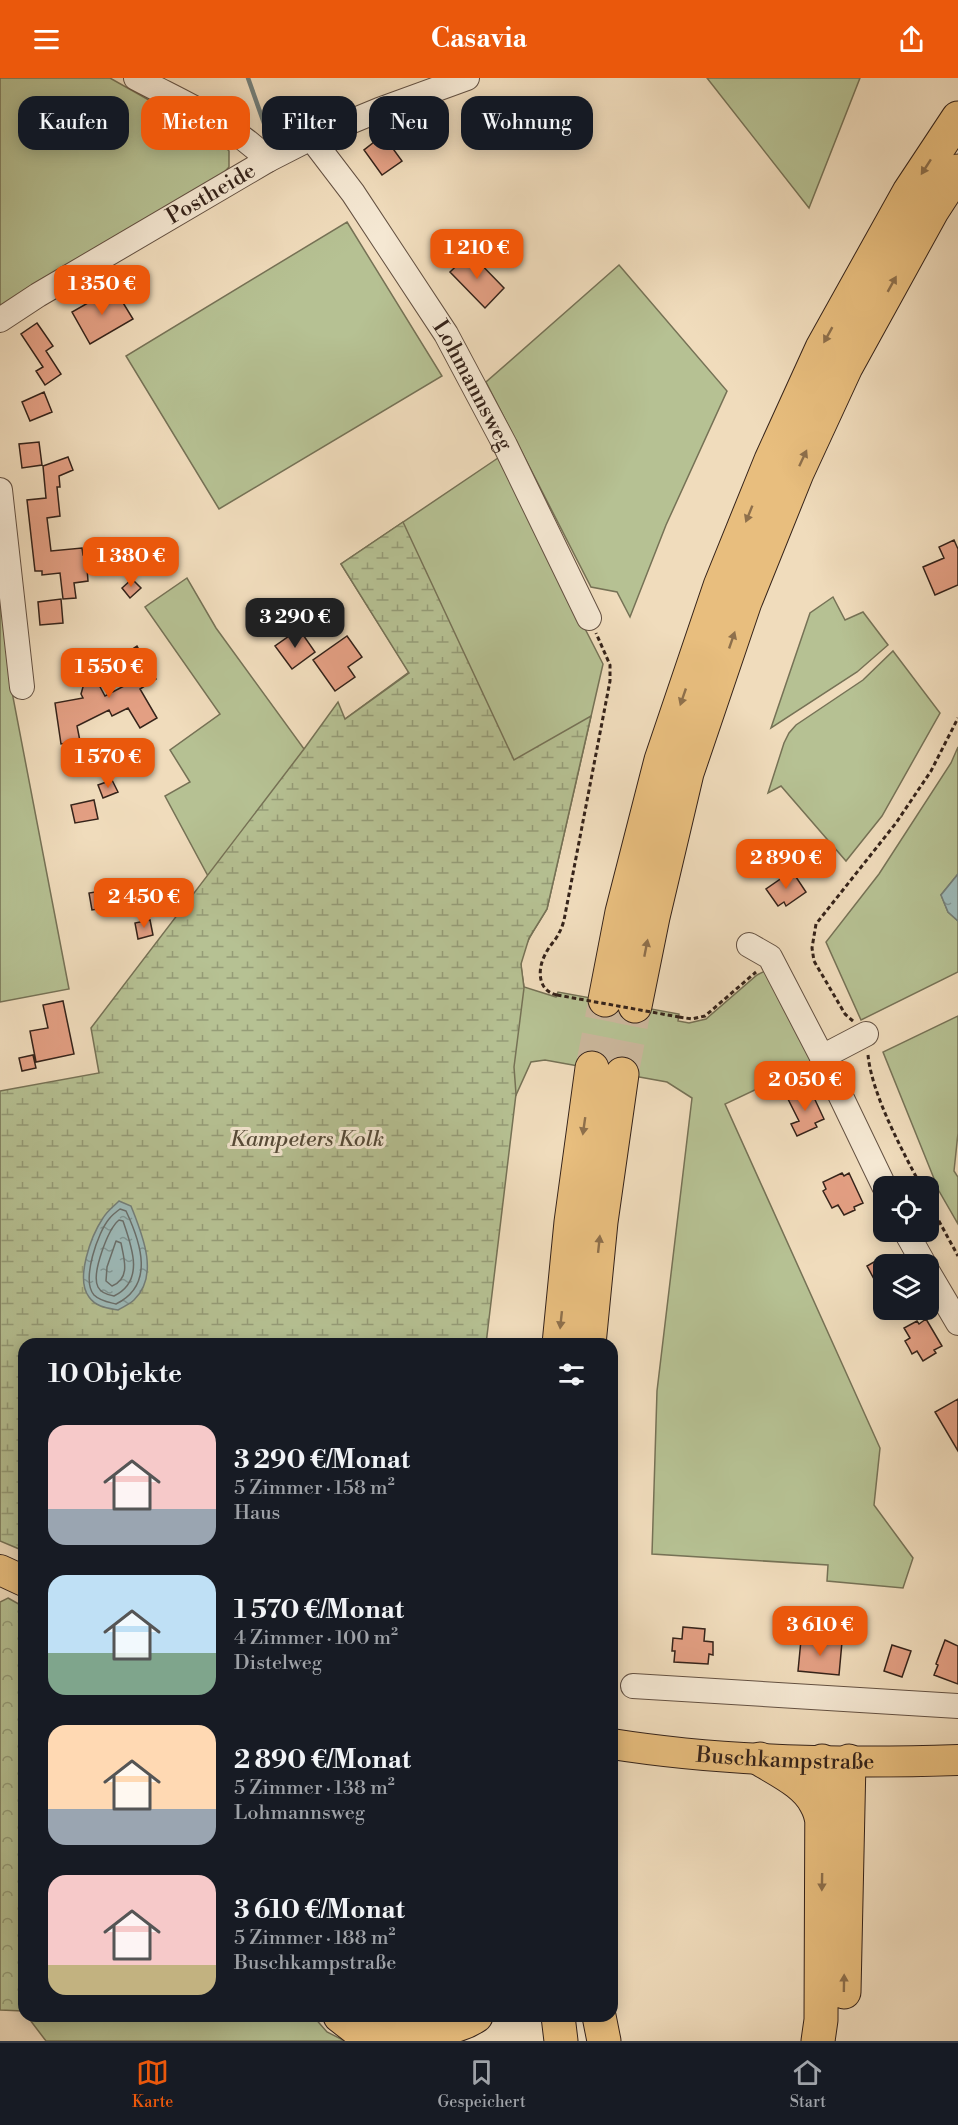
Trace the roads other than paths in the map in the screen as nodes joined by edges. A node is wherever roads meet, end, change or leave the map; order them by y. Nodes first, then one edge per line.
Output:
1 (135, 78) edge
2 (467, 78) edge
3 (958, 118) edge
4 (357, 119) edge
5 (288, 150) edge
6 (320, 150) edge
7 (268, 160) junction
8 (958, 171) edge
9 (0, 320) edge
10 (0, 490) edge
11 (590, 618) road end
12 (22, 687) dead end
13 (749, 945) dead end
14 (866, 1034) road end
15 (822, 1057) junction
16 (879, 1176) edge
17 (939, 1291) edge
18 (958, 1323) edge
19 (560, 1338) edge
20 (589, 1338) edge
21 (0, 1570) edge
22 (18, 1578) edge
23 (633, 1686) dead end
24 (958, 1706) edge
25 (618, 1745) edge
26 (760, 1760) junction
27 (958, 1760) edge
28 (836, 1761) junction
29 (823, 1824) junction
30 (348, 2022) edge
31 (387, 2022) edge
32 (463, 2022) edge
33 (559, 2022) edge
34 (588, 2022) edge
35 (600, 2022) edge
36 (385, 2041) edge
37 (561, 2041) edge
38 (590, 2041) edge
39 (604, 2041) edge
40 (818, 2041) edge
41 (839, 2041) edge

1 - 7 street
2 - 4 street, Postheide
3 -> 8 highway
5 - 7 street, Postheide
6 - 11 street, Lohmannsweg
7 - 9 street, Postheide
10 - 12 street
13 - 15 street
14 - 15 street
15 - 16 street
17 - 18 street
20 -> 19 highway
21 - 22 main road
23 - 24 street
25 - 26 main road, Buschkampstraße
26 - 28 main road, Buschkampstraße
26 - 29 highway
27 - 28 main road, Buschkampstraße
28 - 29 highway
41 -> 28 highway
29 -> 40 highway
30 - 36 highway
31 - 32 highway
33 - 37 highway
34 - 38 highway
35 - 39 highway

